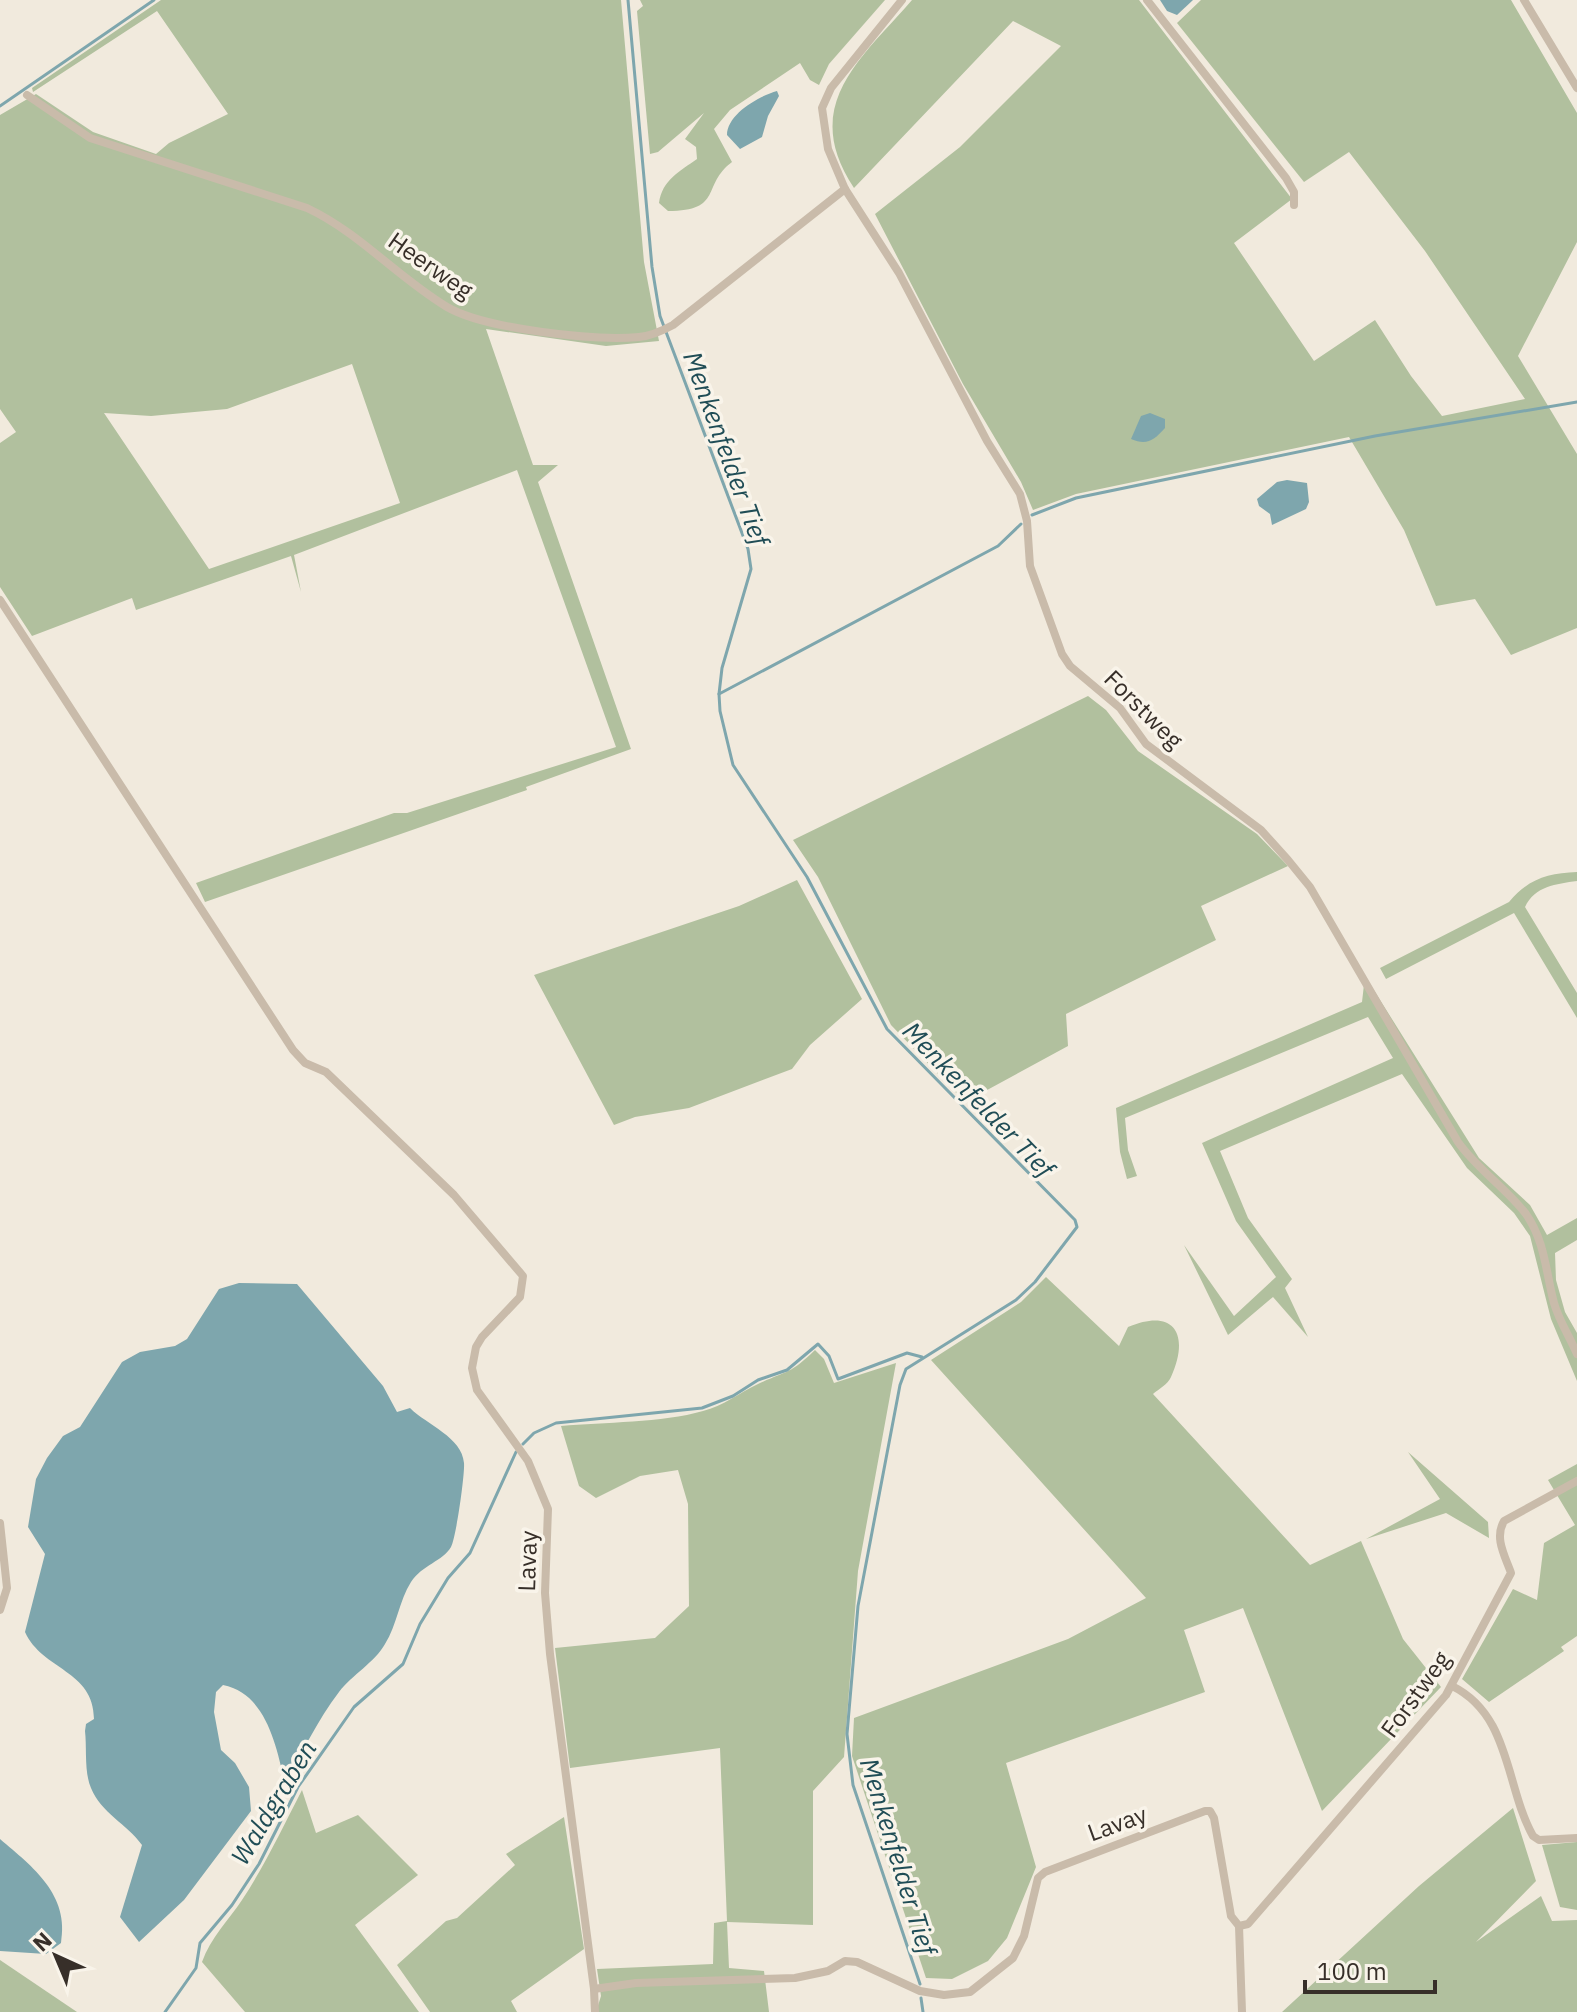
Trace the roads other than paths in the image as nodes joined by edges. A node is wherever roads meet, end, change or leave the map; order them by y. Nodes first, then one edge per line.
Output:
1 (902, 0) edge
2 (1147, 0) edge
3 (1524, 0) edge
4 (1577, 88) edge
5 (27, 95) dead end
6 (845, 189) junction
7 (1294, 205) dead end
8 (2, 603) edge
9 (1577, 1354) edge
10 (1577, 1481) edge
11 (0, 1523) edge
12 (0, 1610) edge
13 (1452, 1686) junction
14 (1577, 1838) edge
15 (1239, 1926) junction
16 (594, 1989) junction
17 (595, 2012) edge
18 (1242, 2012) edge

1 - 6 street, Forstweg
2 - 7 street
3 - 4 street
5 - 6 street, Heerweg
6 - 9 street, Forstweg
8 - 16 street, Lavay
10 - 13 street, Forstweg
11 - 12 street
13 - 14 street
13 - 15 street, Forstweg
15 - 16 street, Lavay
15 - 18 street
16 - 17 street, Lavay

